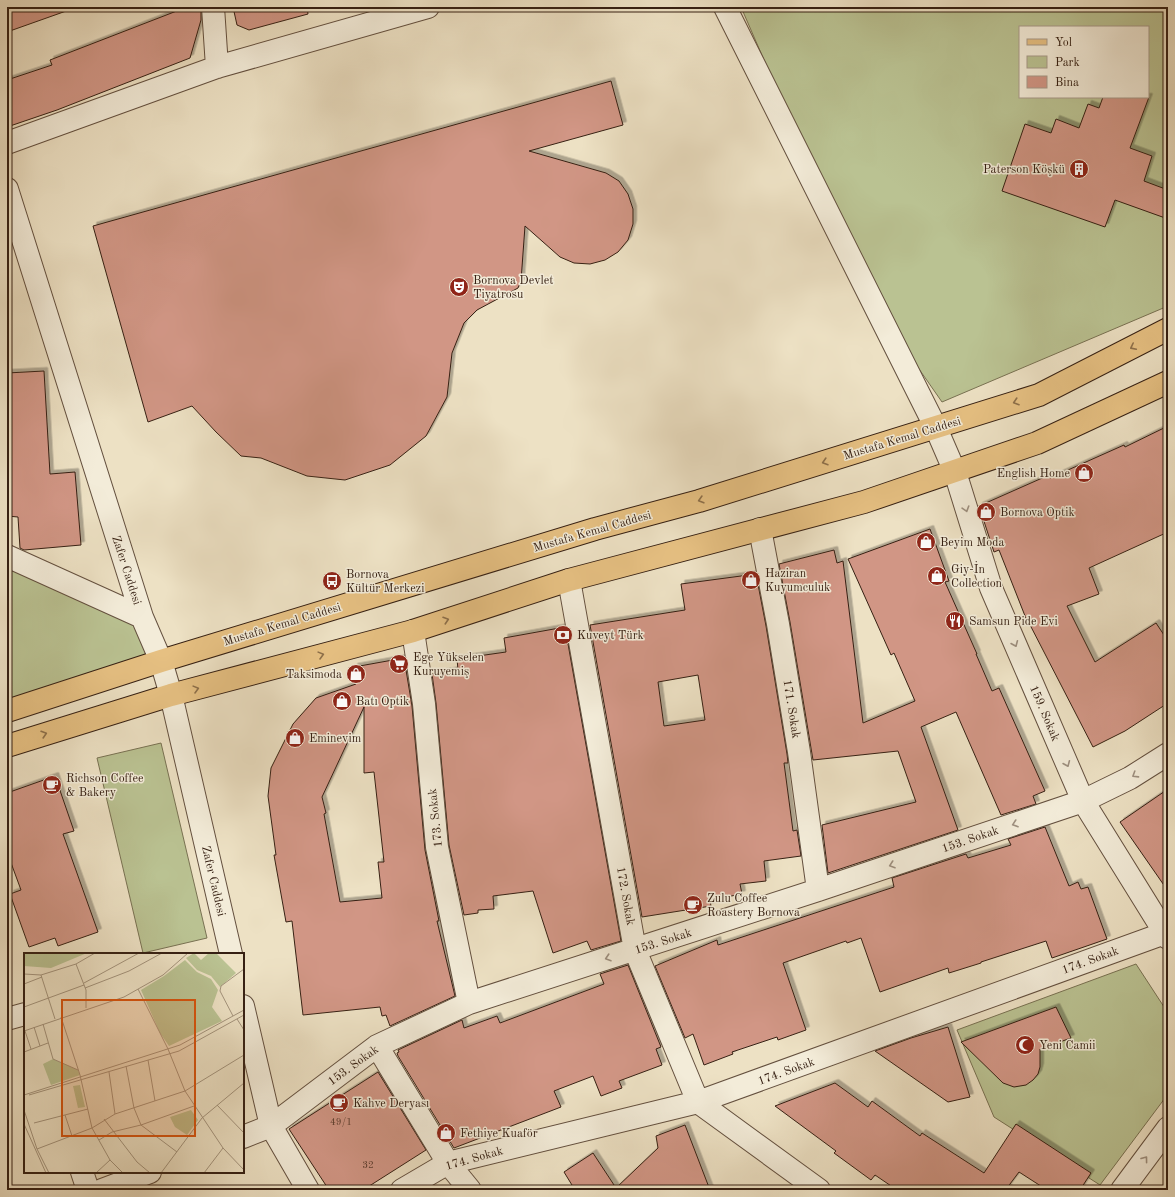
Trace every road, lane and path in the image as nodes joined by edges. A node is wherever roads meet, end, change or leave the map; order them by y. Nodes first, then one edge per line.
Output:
1 (212, 7) edge
2 (428, 7) edge
3 (725, 7) edge
4 (217, 67) junction
5 (7, 143) edge
6 (7, 190) edge
7 (1168, 329) edge
8 (1168, 382) edge
9 (936, 428) junction
10 (955, 472) junction
11 (760, 529) junction
12 (7, 556) edge
13 (569, 580) junction
14 (142, 617) junction
15 (413, 630) junction
16 (161, 661) junction
17 (171, 696) junction
18 (7, 711) edge
19 (7, 746) edge
20 (1168, 754) edge
21 (1083, 801) junction
22 (818, 890) junction
23 (1166, 936) edge
24 (635, 950) junction
25 (231, 953) edge
26 (469, 1003) junction
27 (244, 1010) edge
28 (24, 1014) edge
29 (7, 1019) edge
30 (377, 1046) junction
31 (698, 1102) junction
32 (271, 1126) junction
33 (1168, 1128) edge
34 (244, 1137) edge
35 (448, 1163) junction
36 (82, 1173) edge
37 (147, 1173) edge
38 (88, 1190) edge
39 (102, 1190) edge
40 (308, 1190) edge
41 (402, 1190) edge
42 (470, 1190) edge
43 (819, 1190) edge
44 (1122, 1190) edge

1 - 4 street
2 - 4 street
3 - 9 street, 159. Sokak
4 - 5 street
6 - 14 street, Zafer Caddesi
7 -> 9 main road, Mustafa Kemal Caddesi
8 - 10 main road
9 - 10 street, 159. Sokak
9 -> 16 main road, Mustafa Kemal Caddesi
10 - 11 main road
10 -> 21 street, 159. Sokak
11 - 13 main road
11 - 22 street, 171. Sokak
12 - 14 street
15 -> 13 main road
13 - 24 street, 172. Sokak
14 - 16 street, Zafer Caddesi
17 -> 15 main road
15 - 26 street, 173. Sokak
16 - 17 street, Zafer Caddesi
16 - 18 main road, Mustafa Kemal Caddesi
19 -> 17 main road
17 - 25 street, Zafer Caddesi
20 -> 21 street, 153. Sokak
21 -> 22 street, 153. Sokak
21 - 23 street, 159. Sokak
22 - 24 street, 153. Sokak
23 - 31 street, 174. Sokak
24 -> 26 street, 153. Sokak
24 - 31 street, 172. Sokak
26 - 30 street, 153. Sokak
27 - 32 street
28 - 29 street
30 - 32 street, 153. Sokak
30 - 35 street
31 - 35 street, 174. Sokak
31 - 43 street
32 - 34 street, 153. Sokak
32 - 40 street
44 -> 33 street
35 - 41 street, 174. Sokak
35 - 42 street
36 - 38 street
37 - 39 street

